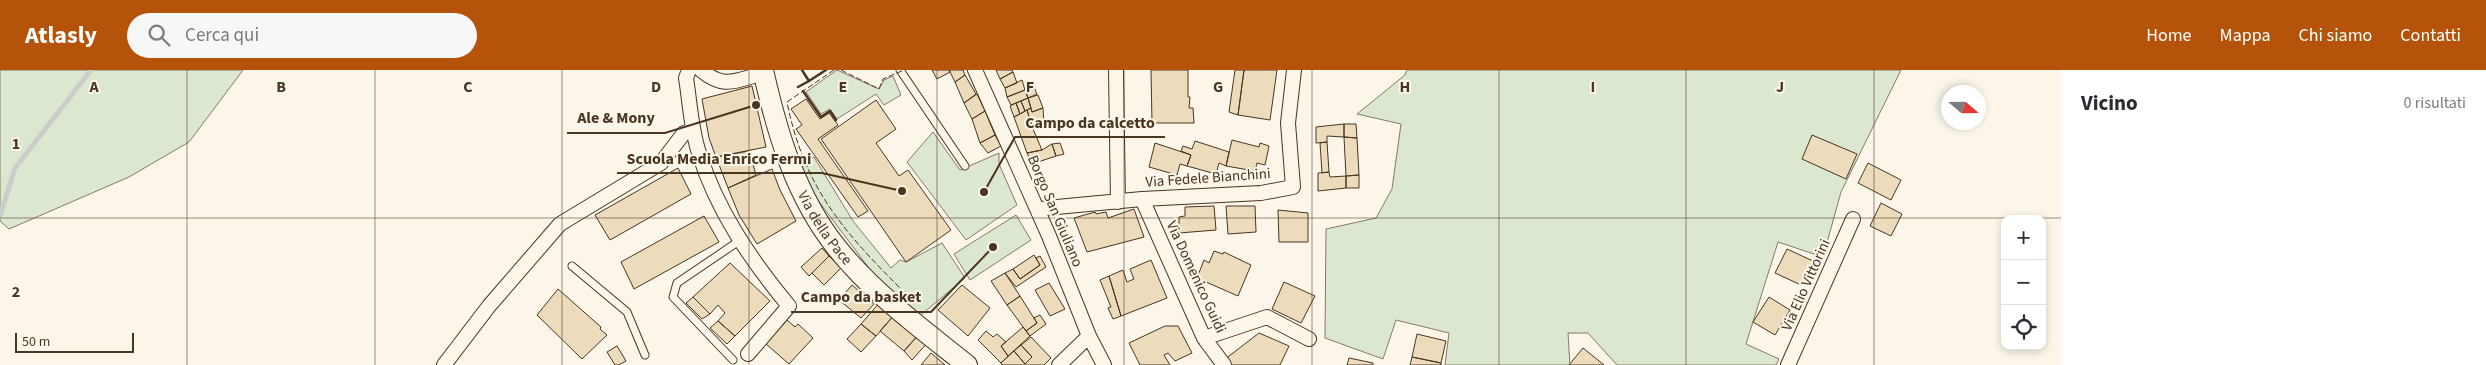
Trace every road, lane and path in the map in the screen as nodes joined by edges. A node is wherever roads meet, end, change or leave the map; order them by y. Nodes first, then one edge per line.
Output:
1 (689, 70) edge
2 (701, 70) edge
3 (900, 70) edge
4 (975, 70) edge
5 (1116, 70) edge
6 (1294, 70) edge
7 (764, 71) edge
8 (693, 130) junction
9 (965, 166) dead end
10 (1142, 199) junction
11 (1118, 202) junction
12 (1038, 211) junction
13 (1853, 219) dead end
14 (739, 242) junction
15 (572, 266) dead end
16 (1089, 336) junction
17 (1204, 338) junction
18 (1309, 339) dead end
19 (748, 354) dead end
20 (645, 355) dead end
21 (733, 360) dead end
22 (444, 365) edge
23 (967, 365) edge
24 (1059, 365) edge
25 (1104, 365) edge
26 (1224, 365) edge
27 (1788, 365) edge

1 - 8 street
2 - 7 street
3 - 9 lane
4 - 12 street, Borgo San Giuliano
5 - 11 street
6 - 10 street, Via Fedele Bianchini
7 - 23 main road, Via della Pace
8 - 14 street
8 - 22 street
10 - 11 street, Via Fedele Bianchini
10 - 17 street, Via Domenico Guidi
11 - 12 street, Via Fedele Bianchini
12 - 16 street, Borgo San Giuliano
13 - 27 street, Via Elio Vittorini
14 - 19 street
14 - 21 lane
15 - 20 lane
16 - 24 street
16 - 25 street, Borgo San Giuliano
17 - 18 street
17 - 26 street, Via Domenico Guidi

